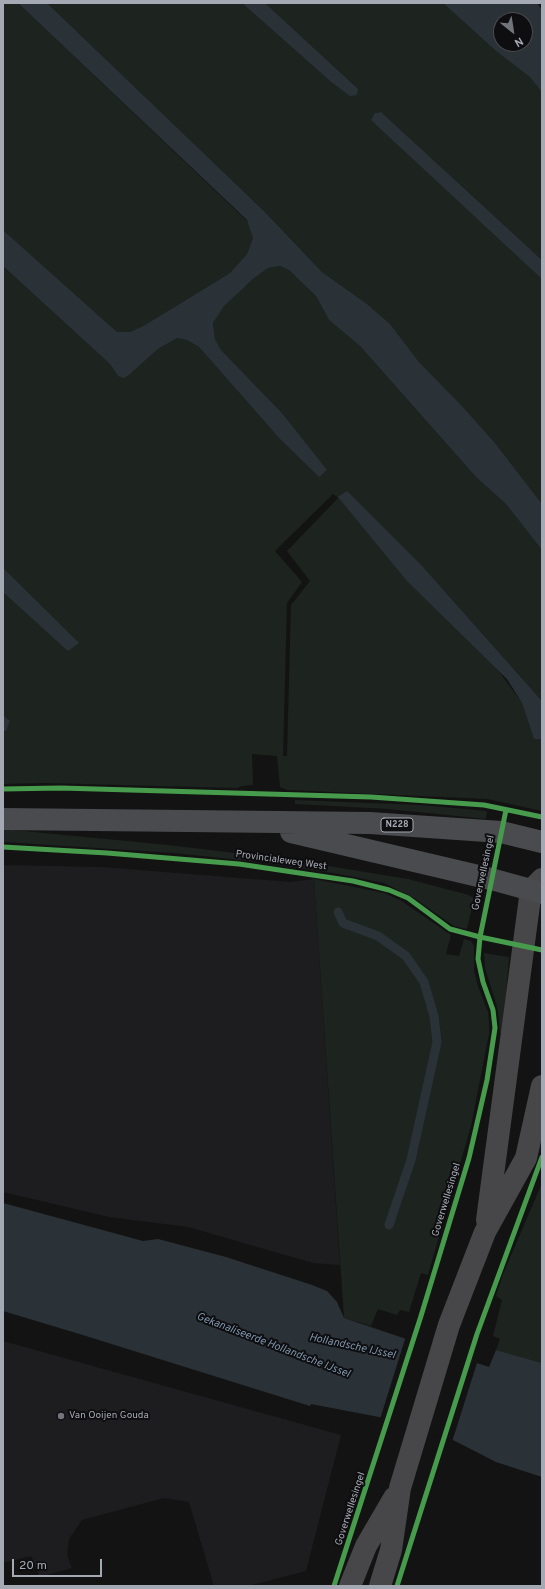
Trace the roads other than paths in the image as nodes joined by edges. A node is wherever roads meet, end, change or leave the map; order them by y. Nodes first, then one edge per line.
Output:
1 (3, 819) edge
2 (251, 822) junction
3 (542, 842) edge
4 (538, 887) edge
5 (542, 1086) edge
6 (485, 1232) junction
7 (400, 1488) junction
8 (350, 1586) edge
9 (380, 1586) edge

1 - 2 main road, N228
2 - 3 main road, N228
2 - 4 main road, N228
4 - 6 main road
5 - 6 main road
6 - 7 main road
7 - 8 main road
7 - 9 main road

